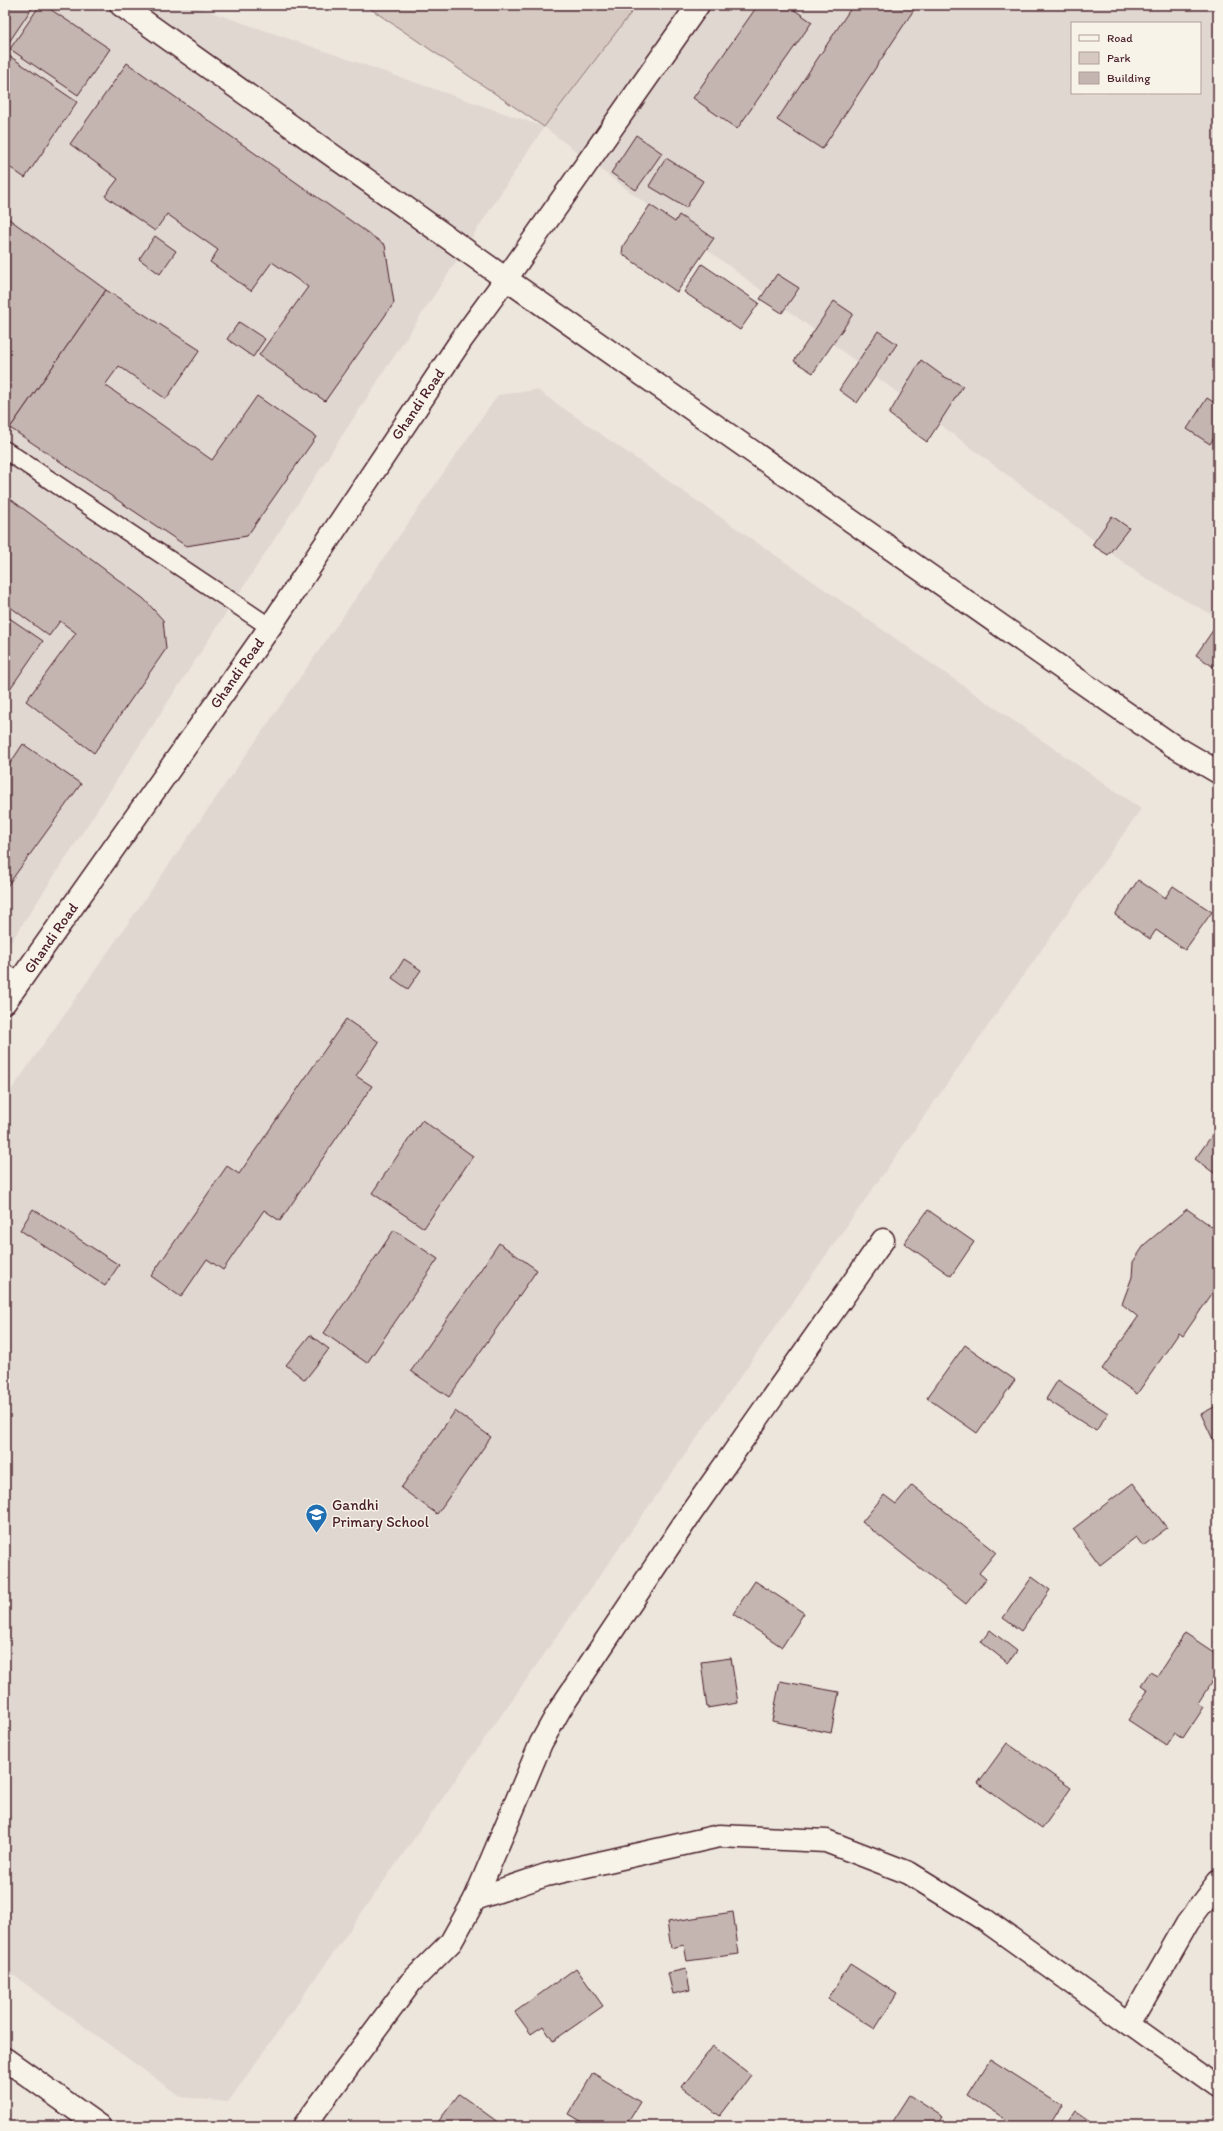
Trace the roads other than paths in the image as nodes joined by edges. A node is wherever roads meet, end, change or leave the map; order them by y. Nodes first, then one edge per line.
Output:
1 (121, 5) edge
2 (698, 5) edge
3 (506, 279) junction
4 (5, 450) edge
5 (270, 627) junction
6 (1218, 772) edge
7 (12, 978) edge
8 (5, 1002) edge
9 (883, 1240) dead end
10 (1218, 1882) edge
11 (475, 1899) junction
12 (1130, 2023) junction
13 (5, 2059) edge
14 (1218, 2087) edge
15 (100, 2126) edge
16 (304, 2126) edge

1 - 3 street
2 - 3 street, Ghandi Road
3 - 5 street, Ghandi Road
3 - 6 street
4 - 5 lane
5 - 7 street, Ghandi Road
7 - 8 street, Ghandi Road
9 - 11 street
10 - 12 street
11 - 12 street
11 - 16 street
12 - 14 street
13 - 15 street

